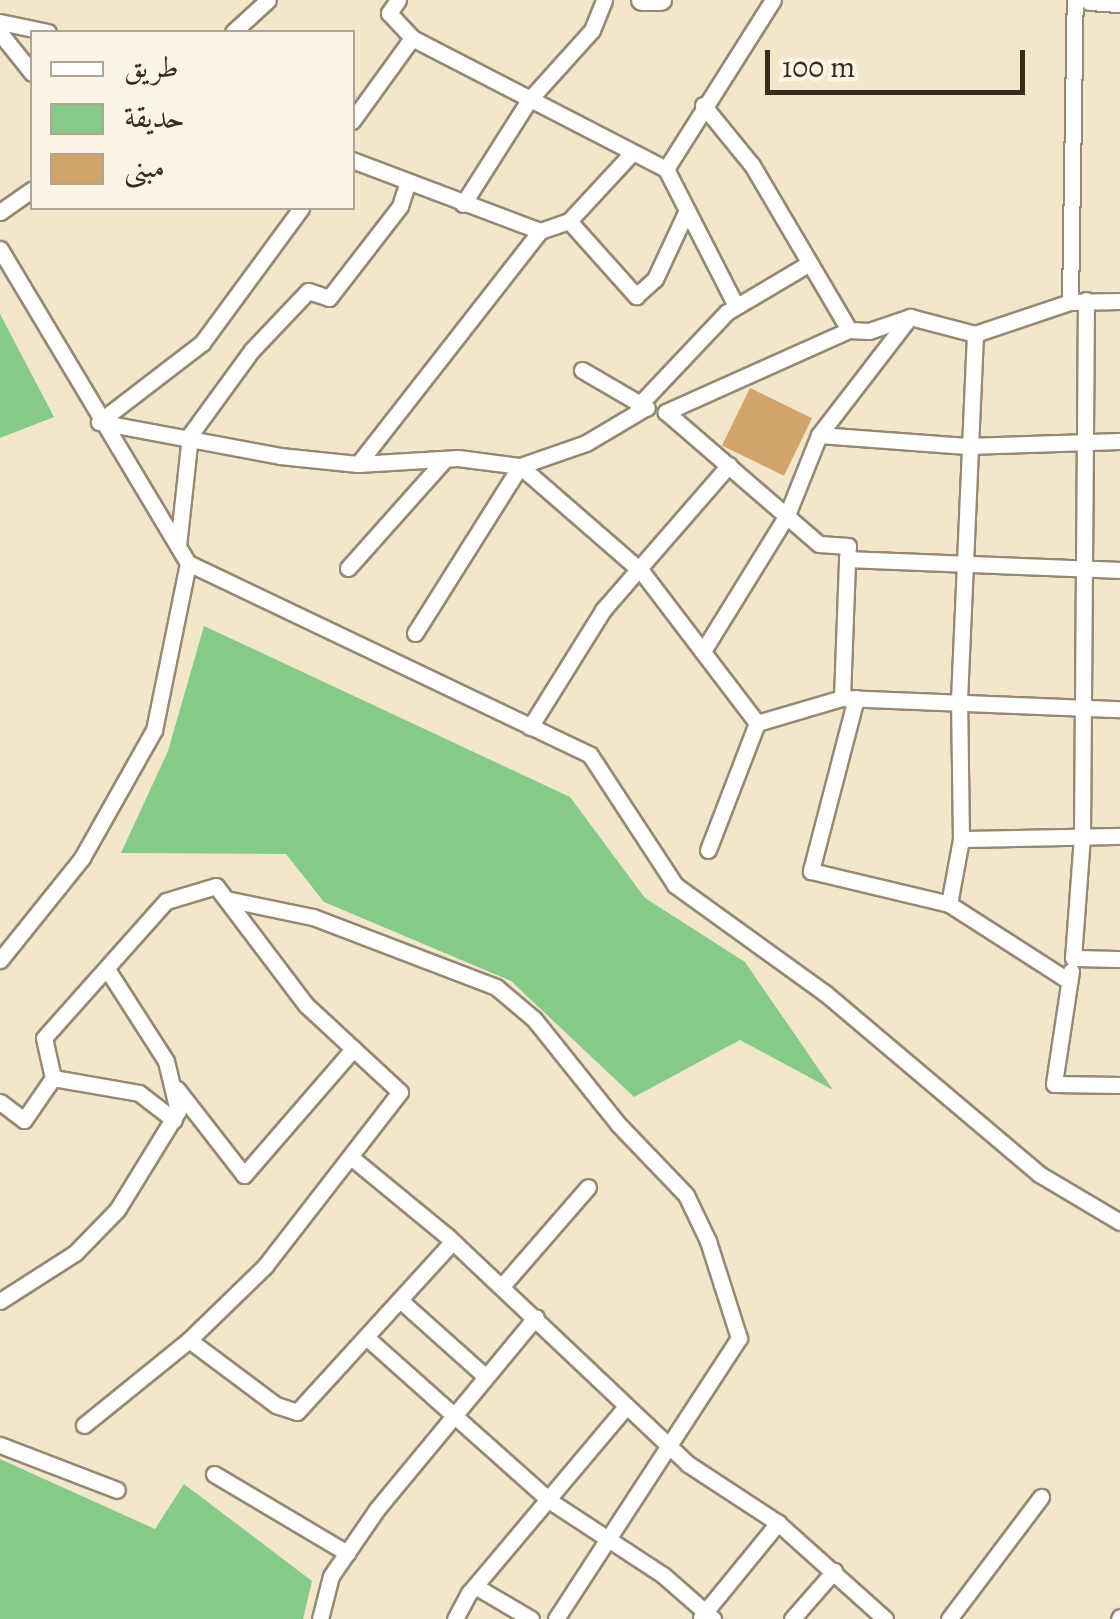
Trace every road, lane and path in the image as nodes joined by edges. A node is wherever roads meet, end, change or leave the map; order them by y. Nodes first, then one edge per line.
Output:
1 (268, 0) edge
2 (398, 0) edge
3 (604, 0) edge
4 (642, 0) edge
5 (661, 0) edge
6 (774, 0) edge
7 (1075, 0) edge
8 (1090, 0) edge
9 (1120, 2) edge
10 (0, 22) edge
11 (38, 30) edge
12 (235, 30) edge
13 (0, 34) edge
14 (412, 38) junction
15 (30, 71) edge
16 (529, 100) junction
17 (702, 105) junction
18 (355, 117) edge
19 (632, 152) junction
20 (355, 161) edge
21 (666, 169) junction
22 (407, 185) junction
23 (30, 191) edge
24 (463, 204) junction
25 (300, 210) edge
26 (686, 210) junction
27 (0, 212) edge
28 (569, 221) junction
29 (540, 231) junction
30 (0, 250) edge
31 (808, 264) junction
32 (1078, 301) junction
33 (1120, 301) edge
34 (736, 306) junction
35 (910, 317) junction
36 (849, 330) junction
37 (975, 334) junction
38 (582, 370) dead end
39 (641, 407) junction
40 (666, 412) junction
41 (99, 422) junction
42 (190, 434) junction
43 (818, 435) junction
44 (1090, 440) junction
45 (1120, 441) edge
46 (967, 446) junction
47 (445, 459) junction
48 (358, 464) junction
49 (729, 465) junction
50 (520, 466) junction
51 (787, 515) junction
52 (178, 546) junction
53 (847, 559) junction
54 (188, 563) junction
55 (968, 563) junction
56 (348, 568) dead end
57 (1084, 569) junction
58 (1120, 570) edge
59 (642, 572) junction
60 (415, 633) dead end
61 (703, 651) junction
62 (849, 698) junction
63 (959, 700) junction
64 (1120, 709) edge
65 (1083, 710) junction
66 (758, 722) junction
67 (530, 726) junction
68 (1082, 836) junction
69 (1120, 836) edge
70 (961, 839) junction
71 (708, 850) dead end
72 (226, 899) junction
73 (949, 904) junction
74 (1073, 958) junction
75 (1120, 959) edge
76 (0, 960) edge
77 (107, 969) junction
78 (1070, 981) junction
79 (353, 1049) junction
80 (53, 1078) junction
81 (1120, 1085) edge
82 (176, 1089) junction
83 (0, 1102) edge
84 (174, 1120) junction
85 (352, 1158) junction
86 (588, 1187) dead end
87 (1120, 1222) edge
88 (452, 1240) junction
89 (502, 1286) junction
90 (0, 1301) edge
91 (400, 1301) junction
92 (536, 1317) junction
93 (366, 1337) junction
94 (189, 1340) junction
95 (486, 1376) junction
96 (625, 1408) junction
97 (452, 1417) junction
98 (84, 1425) dead end
99 (0, 1445) edge
100 (671, 1448) junction
101 (214, 1474) dead end
102 (116, 1490) dead end
103 (1041, 1497) dead end
104 (550, 1500) junction
105 (778, 1523) junction
106 (613, 1539) junction
107 (347, 1552) junction
108 (834, 1571) junction
109 (475, 1586) junction
110 (706, 1616) edge
111 (320, 1619) edge
112 (455, 1619) edge
113 (531, 1619) edge
114 (556, 1619) edge
115 (792, 1619) edge
116 (886, 1619) edge
117 (949, 1619) edge

1 - 12 street
2 - 14 street
3 - 16 street
4 - 5 street
6 - 17 street
7 - 32 street
8 - 9 street
10 - 11 street
13 - 15 street
14 - 16 street
14 - 18 street
16 - 19 street
16 - 24 street
17 - 21 street
17 - 31 street
19 - 21 street
19 - 28 street
20 - 22 street
21 - 26 street
22 - 24 street
22 - 42 street
23 - 27 street
24 - 29 street
25 - 41 street
26 - 28 street
26 - 34 street
28 - 29 street
29 - 48 street
30 - 41 street
31 - 34 street
31 - 36 street
32 - 33 street
32 - 37 street
32 - 44 street
34 - 39 street
35 - 36 street
35 - 37 street
35 - 43 street
36 - 40 street
37 - 46 street
38 - 39 street
39 - 40 street
39 - 50 street
40 - 49 street
41 - 42 street
41 - 52 street
42 - 48 street
42 - 52 street
43 - 46 street
43 - 51 street
44 - 45 street
44 - 46 street
44 - 57 street
46 - 55 street
47 - 48 street
47 - 50 street
47 - 56 street
49 - 51 street
49 - 59 street
50 - 59 street
50 - 60 street
51 - 53 street
51 - 61 street
52 - 54 street
53 - 55 street
53 - 62 street
54 - 67 street
54 - 76 street
55 - 57 street
55 - 63 street
57 - 58 street
57 - 65 street
59 - 61 street
59 - 67 street
61 - 66 street
62 - 63 street
62 - 66 street
62 - 73 street
63 - 65 street
63 - 70 street
64 - 65 street
65 - 68 street
66 - 71 street
67 - 87 street
68 - 69 street
68 - 70 street
68 - 74 street
70 - 73 street
72 - 77 street
72 - 79 street
72 - 100 street
73 - 78 street
74 - 75 street
74 - 78 street
77 - 80 street
77 - 82 street
78 - 81 street
79 - 82 street
79 - 85 street
80 - 83 street
80 - 84 street
82 - 84 street
84 - 90 street
85 - 88 street
85 - 94 street
86 - 89 street
88 - 89 street
88 - 91 street
89 - 92 street
91 - 93 street
91 - 95 street
92 - 95 street
92 - 96 street
93 - 94 street
93 - 97 street
94 - 98 street
95 - 97 street
96 - 100 street
96 - 104 street
97 - 104 street
97 - 107 street
99 - 102 street
100 - 105 street
100 - 106 street
101 - 107 street
103 - 117 street
104 - 106 street
104 - 109 street
105 - 108 street
105 - 110 street
106 - 110 street
106 - 114 street
107 - 111 street
108 - 115 street
108 - 116 street
109 - 112 street
109 - 113 street

